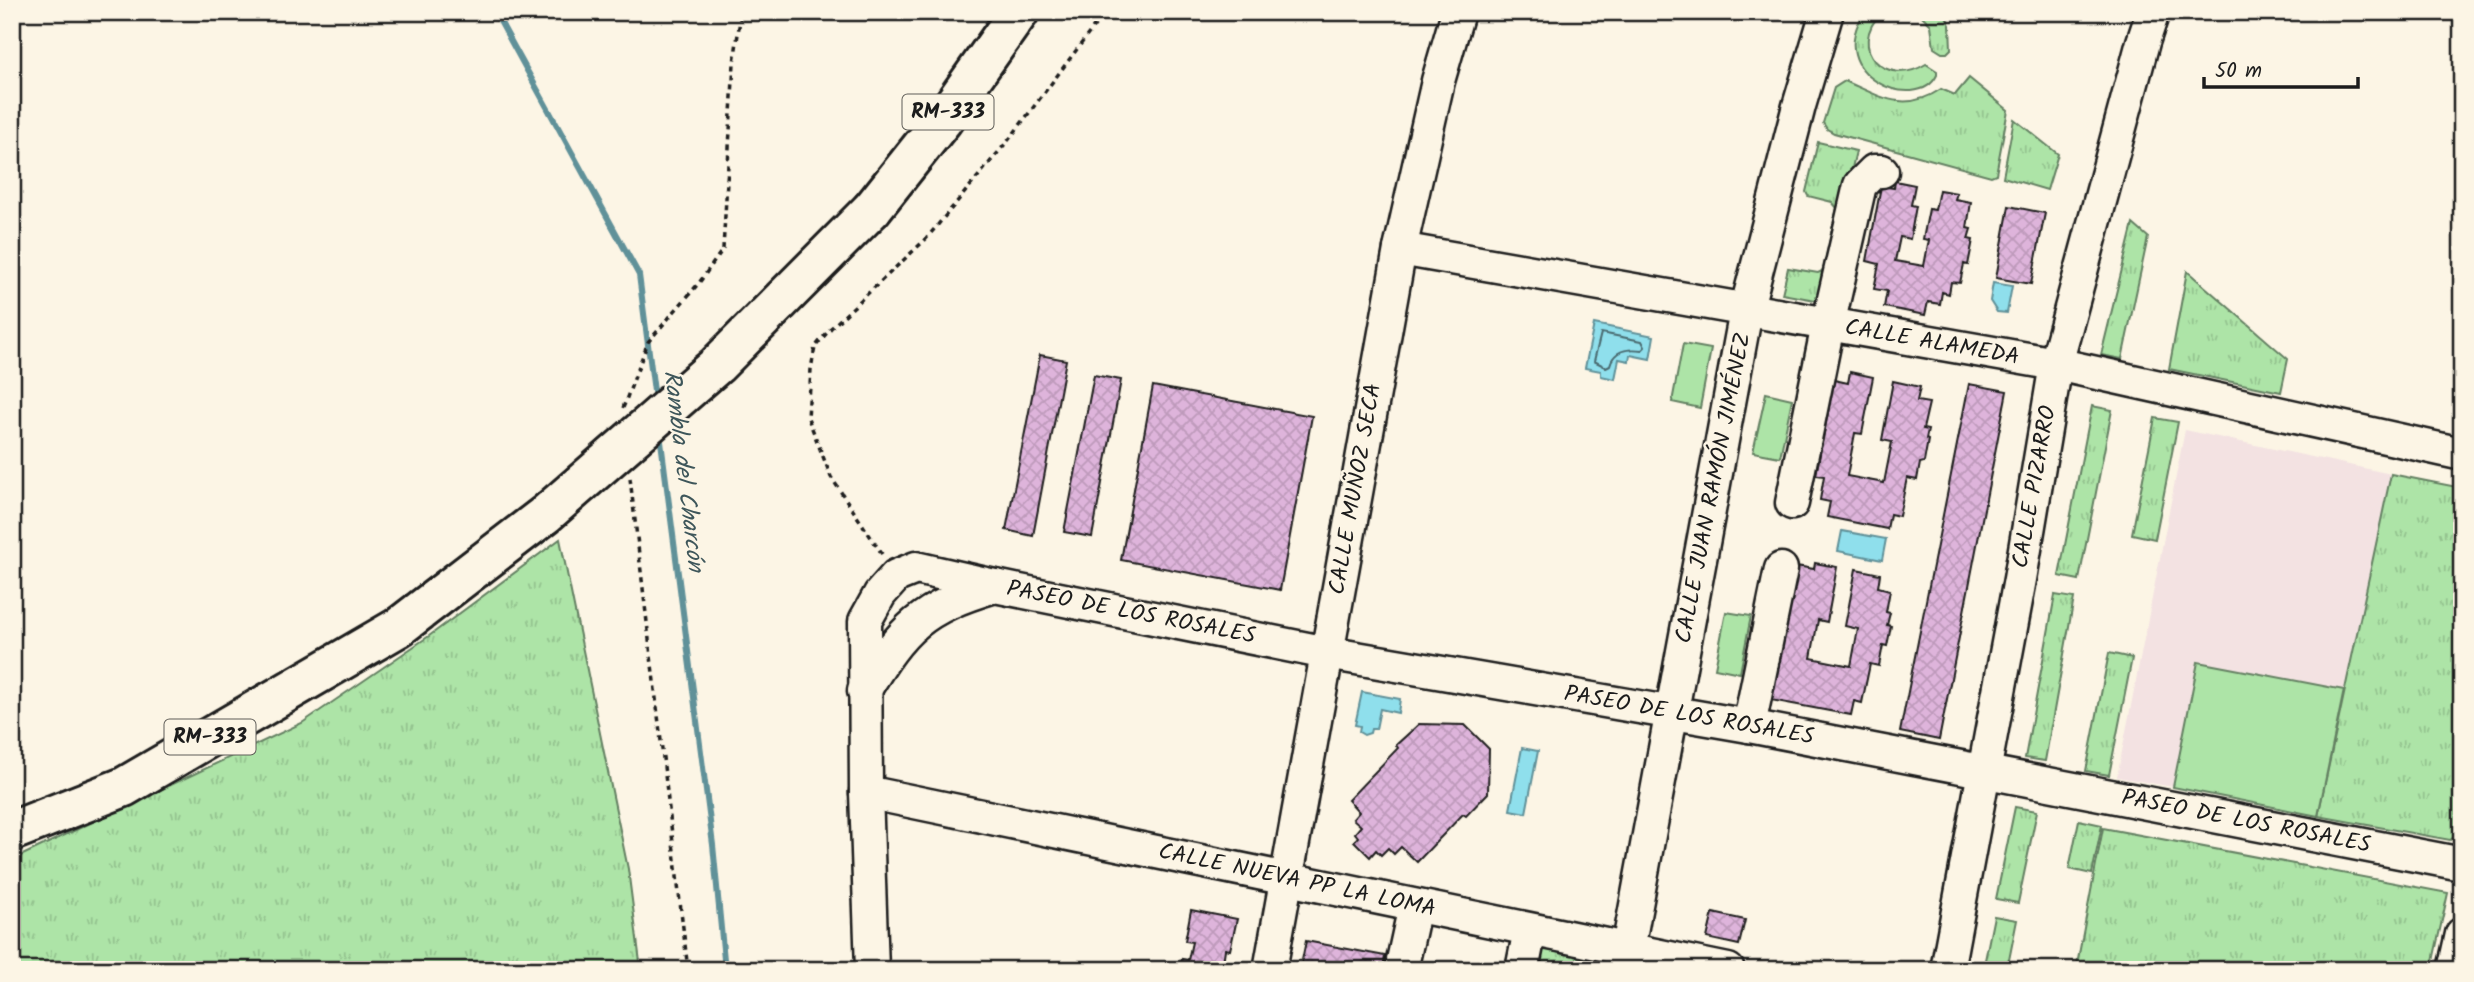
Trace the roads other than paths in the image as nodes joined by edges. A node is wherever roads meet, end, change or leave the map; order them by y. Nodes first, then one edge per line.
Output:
1 (1019, 12) edge
2 (1458, 12) edge
3 (1827, 12) edge
4 (2153, 12) edge
5 (1882, 171) dead end
6 (1399, 249) junction
7 (1746, 311) junction
8 (1828, 325) junction
9 (2056, 364) junction
10 (2462, 454) edge
11 (1792, 503) dead end
12 (1781, 569) dead end
13 (995, 586) junction
14 (1327, 653) junction
15 (864, 692) junction
16 (1672, 714) junction
17 (1749, 726) junction
18 (1983, 770) junction
19 (866, 792) junction
20 (12, 831) edge
21 (2462, 864) edge
22 (1287, 878) junction
23 (1415, 906) junction
24 (1530, 930) junction
25 (2462, 934) edge
26 (1626, 960) edge
27 (872, 970) edge
28 (1270, 970) edge
29 (1401, 970) edge
30 (1522, 970) edge
31 (1728, 970) edge
32 (1947, 970) edge
33 (2454, 970) edge

1 - 20 main road, RM-333, bridge
2 - 6 street, CALLE MUÑOZ SECA
3 - 7 street, CALLE JUAN RAMÓN JIMÉNEZ
4 - 9 street, CALLE PIZARRO
5 - 8 street
6 - 7 street, CALLE ALAMEDA
6 - 14 street, CALLE MUÑOZ SECA
7 - 8 street, CALLE ALAMEDA
7 - 16 street, CALLE JUAN RAMÓN JIMÉNEZ
8 - 9 street, CALLE ALAMEDA
8 - 11 street
9 - 10 street, CALLE ALAMEDA
9 - 18 street, CALLE PIZARRO
12 - 17 street
13 - 14 street, PASEO DE LOS ROSALES
13 - 15 street
13 - 15 street, PASEO DE LOS ROSALES
14 - 16 street, PASEO DE LOS ROSALES
14 - 22 street, CALLE MUÑOZ SECA
15 - 19 street
16 - 17 street, PASEO DE LOS ROSALES
16 - 26 street, CALLE JUAN RAMÓN JIMÉNEZ
17 - 18 street, PASEO DE LOS ROSALES
18 - 21 street, PASEO DE LOS ROSALES
18 - 32 street, CALLE PIZARRO
19 - 22 street, CALLE NUEVA PP LA LOMA
19 - 27 street
22 - 23 street, CALLE NUEVA PP LA LOMA
22 - 28 street, CALLE MUÑOZ SECA
23 - 24 street, CALLE NUEVA PP LA LOMA
23 - 29 street
24 - 26 street, CALLE NUEVA PP LA LOMA
24 - 30 street
25 - 33 street
26 - 31 street, CALLE NUEVA PP LA LOMA

